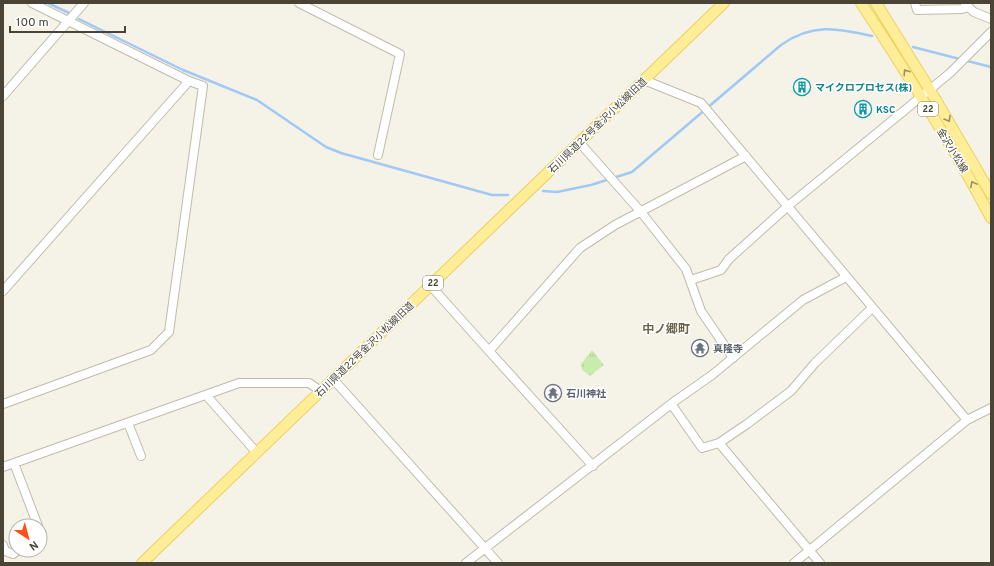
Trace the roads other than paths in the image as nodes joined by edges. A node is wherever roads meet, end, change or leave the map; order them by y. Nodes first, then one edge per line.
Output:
1 (32, 3) edge
2 (84, 3) edge
3 (300, 3) edge
4 (724, 3) edge
5 (861, 3) edge
6 (876, 3) edge
7 (915, 3) edge
8 (966, 5) edge
9 (991, 19) edge
10 (68, 22) junction
11 (991, 32) edge
12 (644, 80) junction
13 (189, 81) junction
14 (930, 90) junction
15 (3, 96) edge
16 (921, 97) junction
17 (579, 142) junction
18 (378, 155) dead end
19 (746, 156) junction
20 (991, 194) edge
21 (788, 206) junction
22 (641, 212) junction
23 (991, 218) edge
24 (846, 277) junction
25 (692, 280) junction
26 (430, 285) junction
27 (3, 291) edge
28 (872, 308) junction
29 (489, 351) junction
30 (733, 358) junction
31 (333, 379) junction
32 (321, 391) junction
33 (206, 395) junction
34 (3, 404) edge
35 (672, 405) junction
36 (991, 408) edge
37 (967, 420) junction
38 (128, 422) junction
39 (719, 443) junction
40 (257, 453) junction
41 (141, 456) dead end
42 (14, 463) junction
43 (593, 466) junction
44 (3, 467) edge
45 (35, 518) edge
46 (485, 548) junction
47 (809, 550) junction
48 (142, 563) edge
49 (466, 563) edge
50 (498, 563) edge
51 (794, 563) edge
52 (820, 563) edge

1 - 10 street
2 - 10 street
3 - 18 street
4 - 12 main road, 石川県道22号金沢小松線旧道 / 22
16 -> 5 main road, 金沢小松線 / 22
6 - 14 main road, 金沢小松線 / 22
7 - 8 street
8 - 9 street
10 - 13 street
10 - 15 street
11 - 14 street
12 - 17 main road, 石川県道22号金沢小松線旧道 / 22
12 - 19 street
13 - 27 street
13 - 34 street
14 - 16 street
14 -> 20 main road, 金沢小松線 / 22
16 - 21 street
23 -> 16 main road, 金沢小松線 / 22
17 - 22 street
17 - 26 main road, 石川県道22号金沢小松線旧道 / 22
19 - 21 street
19 - 22 street
21 - 24 street
21 - 25 street
22 - 25 street
22 - 29 street
24 - 28 street
24 - 30 street
25 - 30 street
26 - 29 street
26 - 31 main road, 石川県道22号金沢小松線旧道 / 22
28 - 37 street
28 - 39 street
29 - 43 street
30 - 35 street
31 - 32 main road, 石川県道22号金沢小松線旧道 / 22
31 - 46 street
32 - 33 street
32 - 40 main road, 石川県道22号金沢小松線旧道 / 22
33 - 38 street
33 - 40 street
35 - 39 street
35 - 43 street
36 - 37 street
37 - 47 street
38 - 41 street
38 - 42 street
39 - 47 street
40 - 48 main road, 石川県道22号金沢小松線旧道 / 22
42 - 44 street
42 - 45 street
43 - 46 street
46 - 49 street
46 - 50 street
47 - 51 street
47 - 52 street

